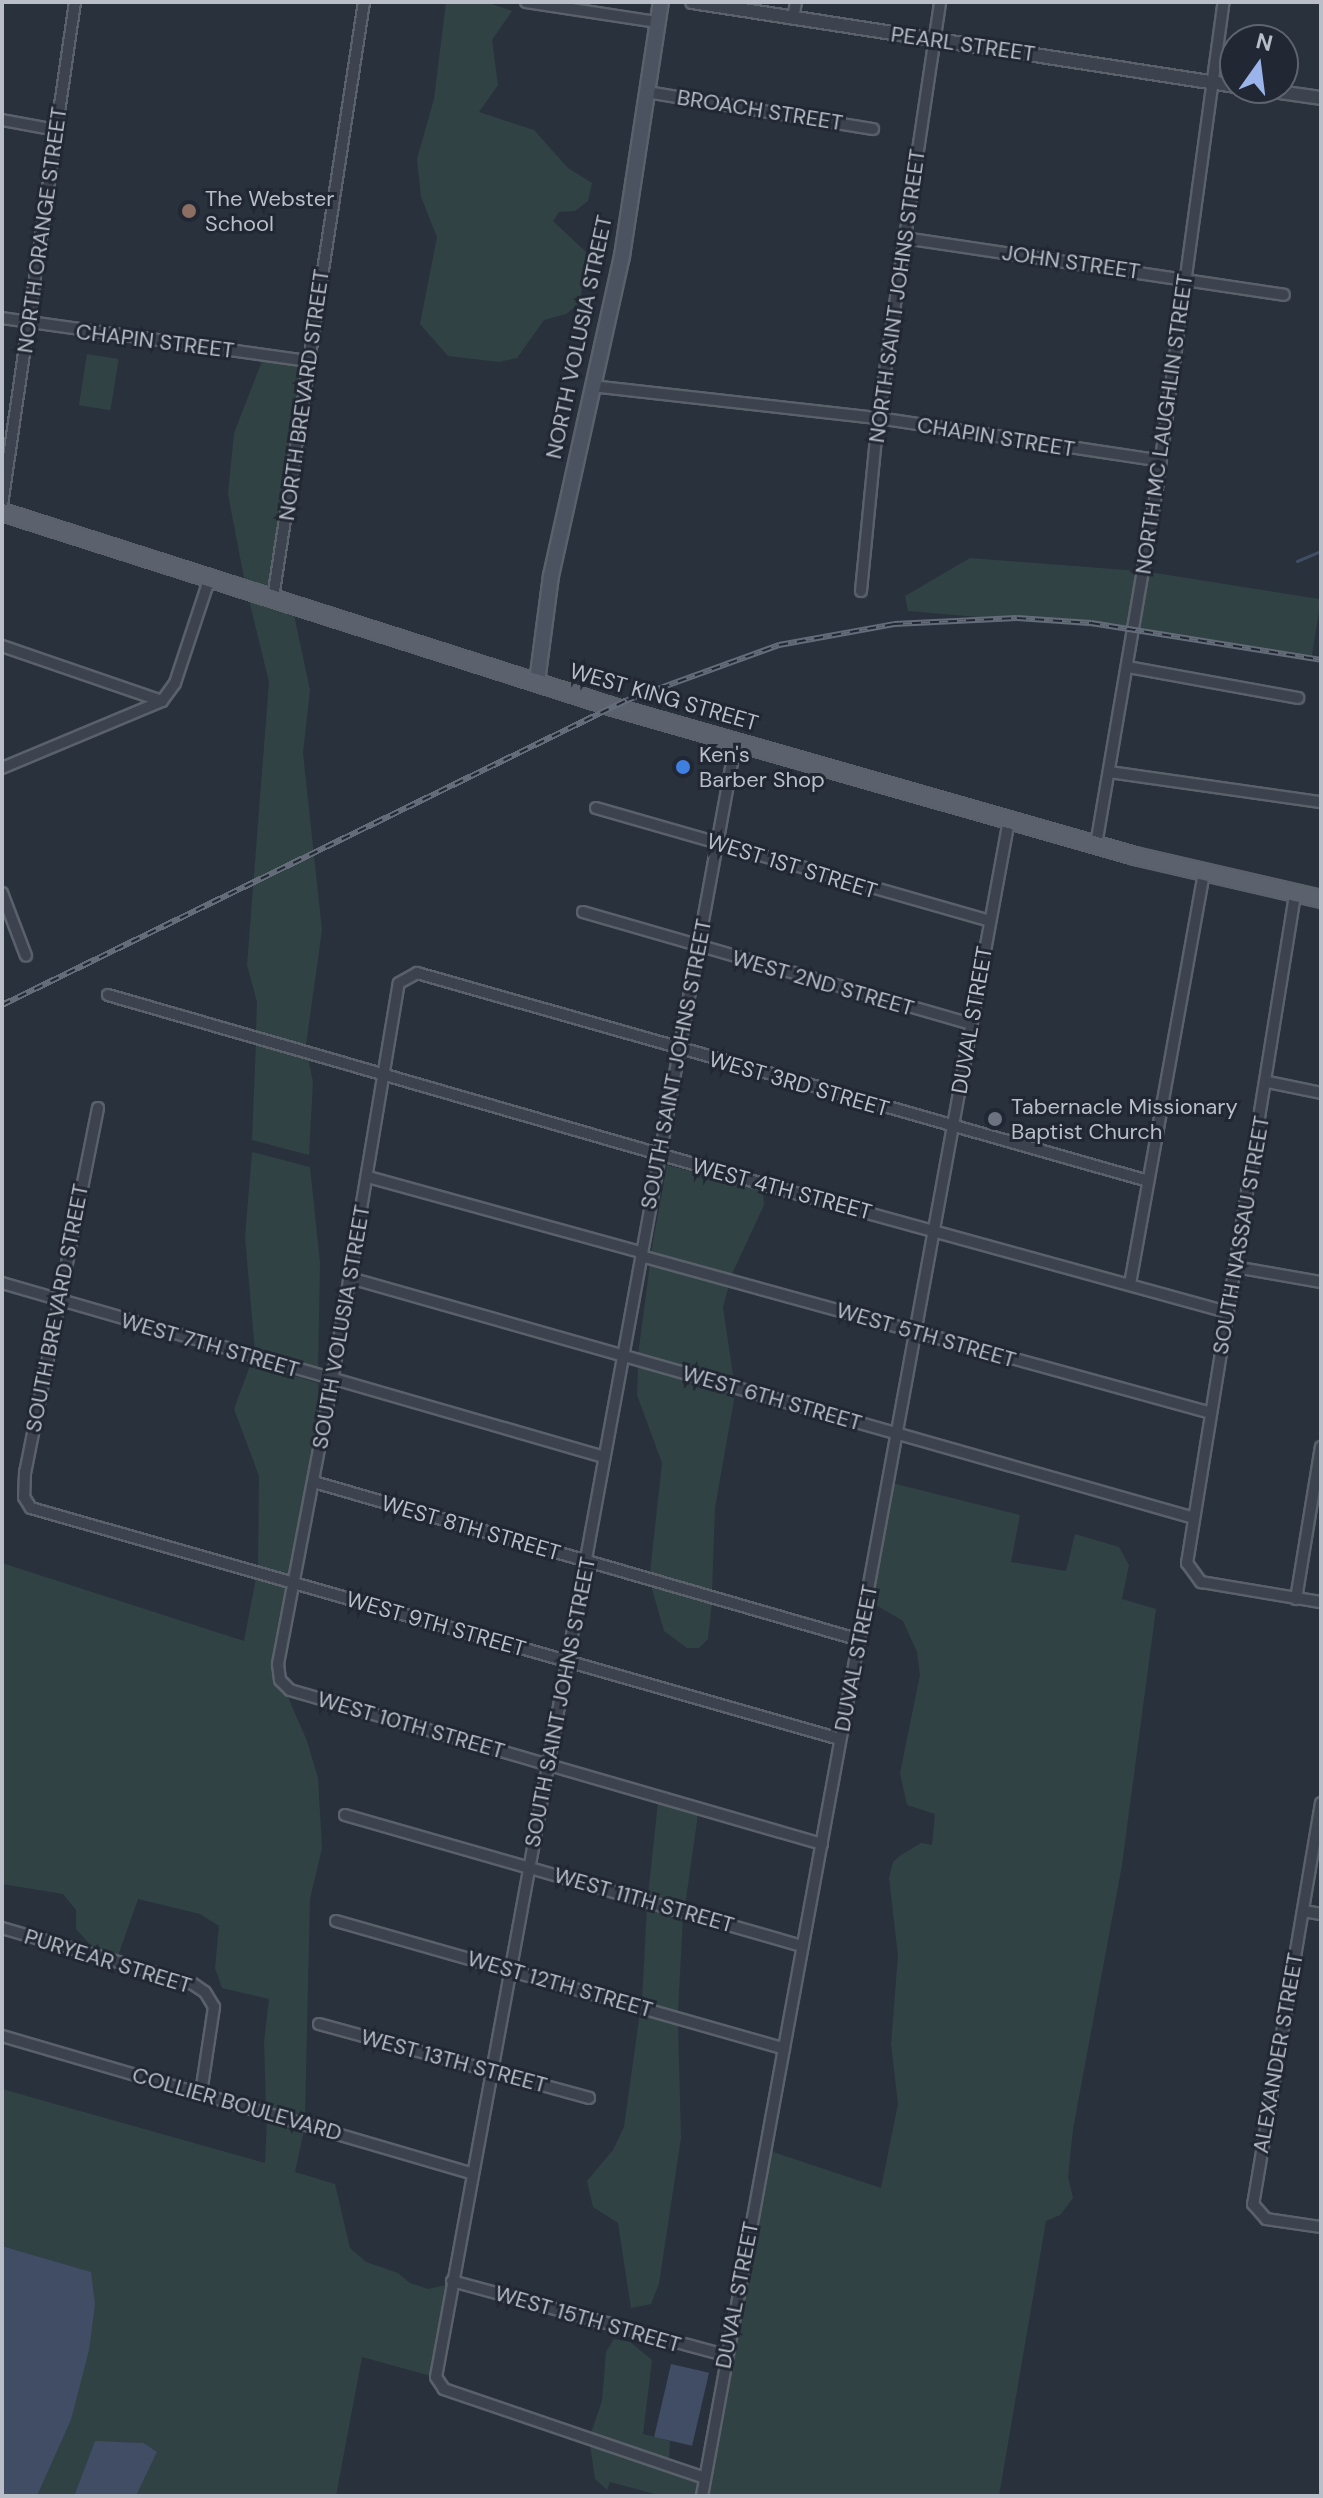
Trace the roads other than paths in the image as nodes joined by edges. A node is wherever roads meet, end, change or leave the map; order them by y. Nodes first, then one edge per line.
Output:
1 (75, 2) edge
2 (364, 2) edge
3 (526, 2) edge
4 (661, 2) edge
5 (692, 2) edge
6 (796, 2) edge
7 (940, 2) edge
8 (1224, 2) edge
9 (793, 19) junction
10 (657, 22) junction
11 (935, 40) junction
12 (1213, 82) junction
13 (1219, 83) edge
14 (647, 92) junction
15 (1299, 95) edge
16 (1321, 98) edge
17 (2, 120) edge
18 (873, 129) dead end
19 (56, 130) junction
20 (904, 238) junction
21 (1185, 279) junction
22 (1284, 295) dead end
23 (2, 318) edge
24 (28, 324) junction
25 (309, 361) junction
26 (592, 386) junction
27 (878, 418) junction
28 (1161, 461) junction
29 (2, 505) edge
30 (2, 512) edge
31 (210, 577) junction
32 (861, 591) dead end
33 (273, 598) junction
34 (2, 646) edge
35 (1128, 667) junction
36 (537, 682) junction
37 (1298, 698) dead end
38 (162, 701) junction
39 (736, 741) junction
40 (2, 768) edge
41 (1109, 772) junction
42 (1321, 802) edge
43 (596, 808) dead end
44 (1009, 820) junction
45 (718, 844) junction
46 (1096, 845) junction
47 (1204, 874) junction
48 (2, 893) edge
49 (1295, 895) junction
50 (1321, 899) edge
51 (583, 912) dead end
52 (990, 921) junction
53 (697, 947) junction
54 (26, 956) dead end
55 (405, 975) joint
56 (108, 995) dead end
57 (971, 1024) junction
58 (677, 1049) junction
59 (386, 1074) junction
60 (1268, 1082) junction
61 (1321, 1093) edge
62 (98, 1108) dead end
63 (952, 1128) junction
64 (658, 1153) junction
65 (368, 1177) junction
66 (1148, 1181) junction
67 (933, 1229) junction
68 (641, 1254) junction
69 (1235, 1267) junction
70 (350, 1278) junction
71 (1321, 1282) edge
72 (2, 1283) edge
73 (1130, 1284) junction
74 (60, 1301) junction
75 (1228, 1312) junction
76 (914, 1331) junction
77 (623, 1356) junction
78 (332, 1380) junction
79 (1211, 1413) junction
80 (896, 1433) junction
81 (1321, 1447) edge
82 (604, 1457) junction
83 (314, 1482) junction
84 (31, 1508) joint
85 (1194, 1518) junction
86 (586, 1561) junction
87 (294, 1582) junction
88 (1296, 1599) junction
89 (1321, 1602) edge
90 (860, 1640) junction
91 (567, 1662) junction
92 (280, 1680) joint
93 (840, 1739) junction
94 (548, 1764) junction
95 (1321, 1803) edge
96 (345, 1815) dead end
97 (822, 1844) junction
98 (529, 1866) junction
99 (1304, 1911) junction
100 (1321, 1914) edge
101 (336, 1921) dead end
102 (2, 1928) edge
103 (803, 1946) junction
104 (510, 1969) junction
105 (319, 2024) dead end
106 (2, 2036) edge
107 (784, 2049) junction
108 (491, 2071) junction
109 (201, 2093) junction
110 (589, 2098) dead end
111 (472, 2173) junction
112 (1321, 2227) edge
113 (452, 2281) junction
114 (725, 2355) junction
115 (705, 2478) junction
116 (702, 2496) edge

1 - 19 street, NORTH ORANGE STREET
2 - 25 street, NORTH BREVARD STREET
3 - 10 street
4 - 10 main road, NORTH VOLUSIA STREET
5 - 9 street, PEARL STREET
6 - 9 street
7 - 11 street, NORTH SAINT JOHNS STREET
8 - 12 street, NORTH MC LAUGHLIN STREET
9 - 11 street, PEARL STREET
10 - 14 main road, NORTH VOLUSIA STREET
11 - 12 street, PEARL STREET
11 - 20 street, NORTH SAINT JOHNS STREET
12 - 13 street, PEARL STREET
12 - 21 street, NORTH MC LAUGHLIN STREET
14 - 18 street, BROACH STREET
14 - 26 main road, NORTH VOLUSIA STREET
15 - 16 street
17 - 19 street
19 - 24 street, NORTH ORANGE STREET
20 - 21 street, JOHN STREET
20 - 27 street, NORTH SAINT JOHNS STREET
21 - 22 street, JOHN STREET
21 - 28 street, NORTH MC LAUGHLIN STREET
23 - 24 street, CHAPIN STREET
24 - 25 street, CHAPIN STREET
24 - 29 street, NORTH ORANGE STREET
25 - 33 street, NORTH BREVARD STREET
26 - 27 street, CHAPIN STREET
26 - 36 main road, NORTH VOLUSIA STREET
27 - 28 street, CHAPIN STREET
27 - 32 street, NORTH SAINT JOHNS STREET
28 - 35 street, NORTH MC LAUGHLIN STREET
30 - 31 main road, WEST KING STREET
31 - 33 main road, WEST KING STREET
31 - 38 street
33 - 36 main road, WEST KING STREET
34 - 38 street
35 - 37 street
35 - 41 street, NORTH MC LAUGHLIN STREET
36 - 39 main road, WEST KING STREET
38 - 40 street
39 - 44 main road, WEST KING STREET
39 - 45 street, SOUTH SAINT JOHNS STREET
41 - 42 street
41 - 46 street, NORTH MC LAUGHLIN STREET
43 - 45 street, WEST 1ST STREET
44 - 46 main road, WEST KING STREET
44 - 52 street, DUVAL STREET
45 - 52 street, WEST 1ST STREET
45 - 53 street, SOUTH SAINT JOHNS STREET
46 - 47 main road, WEST KING STREET
47 - 49 main road, WEST KING STREET
47 - 66 street
48 - 54 street
49 - 50 main road, WEST KING STREET
49 - 60 street, SOUTH NASSAU STREET
51 - 53 street, WEST 2ND STREET
52 - 57 street, DUVAL STREET
53 - 57 street, WEST 2ND STREET
53 - 58 street, SOUTH SAINT JOHNS STREET
55 - 58 street, WEST 3RD STREET
55 - 59 street, SOUTH VOLUSIA STREET
56 - 59 street, WEST 4TH STREET
57 - 63 street, DUVAL STREET
58 - 63 street, WEST 3RD STREET
58 - 64 street, SOUTH SAINT JOHNS STREET
59 - 64 street, WEST 4TH STREET
59 - 65 street, SOUTH VOLUSIA STREET
60 - 61 street
60 - 69 street, SOUTH NASSAU STREET
62 - 74 street, SOUTH BREVARD STREET
63 - 66 street, WEST 3RD STREET
63 - 67 street, DUVAL STREET
64 - 67 street, WEST 4TH STREET
64 - 68 street, SOUTH SAINT JOHNS STREET
65 - 68 street, WEST 5TH STREET
65 - 70 street, SOUTH VOLUSIA STREET
66 - 73 street
67 - 73 street, WEST 4TH STREET
67 - 76 street, DUVAL STREET
68 - 76 street, WEST 5TH STREET
68 - 77 street, SOUTH SAINT JOHNS STREET
69 - 71 street
69 - 75 street, SOUTH NASSAU STREET
70 - 77 street, WEST 6TH STREET
70 - 78 street, SOUTH VOLUSIA STREET
72 - 74 street, WEST 7TH STREET
73 - 75 street, WEST 4TH STREET
74 - 78 street, WEST 7TH STREET
74 - 84 street, SOUTH BREVARD STREET
75 - 79 street, SOUTH NASSAU STREET
76 - 79 street, WEST 5TH STREET
76 - 80 street, DUVAL STREET
77 - 80 street, WEST 6TH STREET
77 - 82 street, SOUTH SAINT JOHNS STREET
78 - 82 street, WEST 7TH STREET
78 - 83 street, SOUTH VOLUSIA STREET
79 - 85 street, SOUTH NASSAU STREET
80 - 85 street, WEST 6TH STREET
80 - 90 street, DUVAL STREET
81 - 88 street
82 - 86 street, SOUTH SAINT JOHNS STREET
83 - 86 street, WEST 8TH STREET
83 - 87 street, SOUTH VOLUSIA STREET
84 - 87 street, WEST 9TH STREET
85 - 88 street, SOUTH NASSAU STREET
86 - 90 street, WEST 8TH STREET
86 - 91 street, SOUTH SAINT JOHNS STREET
87 - 91 street, WEST 9TH STREET
87 - 92 street, SOUTH VOLUSIA STREET
88 - 89 street
90 - 93 street, DUVAL STREET
91 - 93 street, WEST 9TH STREET
91 - 94 street, SOUTH SAINT JOHNS STREET
92 - 94 street, WEST 10TH STREET
93 - 97 street, DUVAL STREET
94 - 97 street, WEST 10TH STREET
94 - 98 street, SOUTH SAINT JOHNS STREET
95 - 99 street, ALEXANDER STREET
96 - 98 street, WEST 11TH STREET
97 - 103 street, DUVAL STREET
98 - 103 street, WEST 11TH STREET
98 - 104 street, SOUTH SAINT JOHNS STREET
99 - 100 street
99 - 112 street, ALEXANDER STREET
101 - 104 street, WEST 12TH STREET
102 - 109 street, PURYEAR STREET
103 - 107 street, DUVAL STREET
104 - 107 street, WEST 12TH STREET
104 - 108 street, SOUTH SAINT JOHNS STREET
105 - 108 street, WEST 13TH STREET
106 - 109 street, COLLIER BOULEVARD
107 - 114 street, DUVAL STREET
108 - 110 street, WEST 13TH STREET
108 - 111 street, SOUTH SAINT JOHNS STREET
109 - 111 street, COLLIER BOULEVARD
111 - 113 street, SOUTH SAINT JOHNS STREET
113 - 114 street, WEST 15TH STREET
113 - 115 street, SOUTH SAINT JOHNS STREET
114 - 115 street, DUVAL STREET
115 - 116 street, DUVAL STREET

